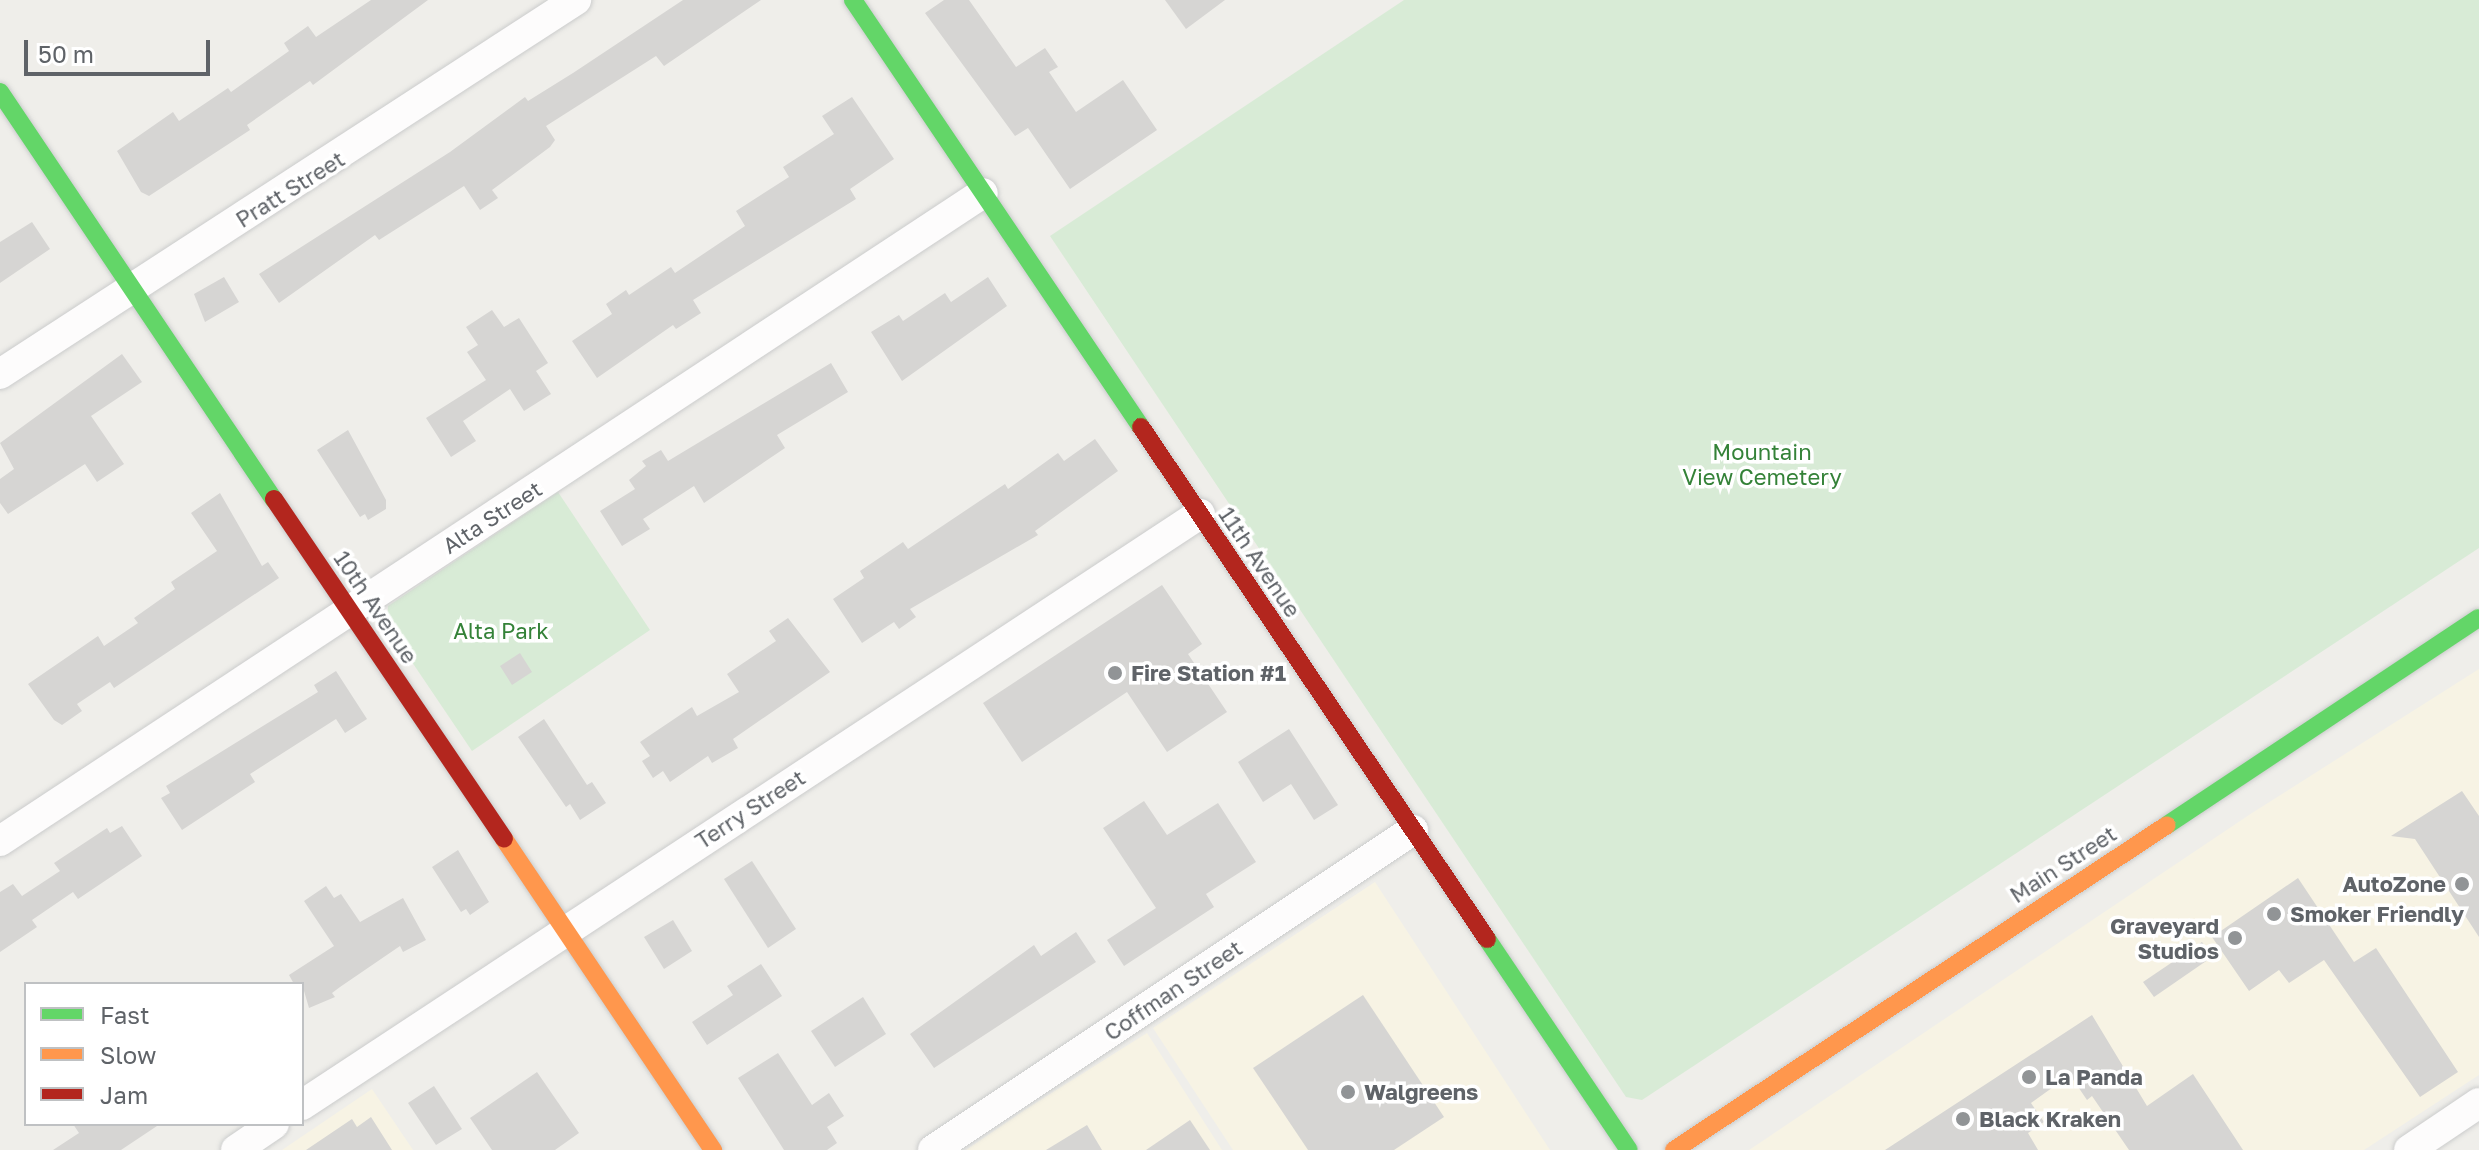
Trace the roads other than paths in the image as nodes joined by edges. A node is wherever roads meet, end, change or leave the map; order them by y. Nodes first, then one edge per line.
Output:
1 (576, 0) edge
2 (864, 4) edge
3 (0, 92) edge
4 (983, 193) junction
5 (133, 289) junction
6 (0, 374) edge
7 (1200, 514) junction
8 (350, 611) junction
9 (2479, 618) edge
10 (1413, 830) junction
11 (0, 841) edge
12 (564, 928) junction
13 (2479, 1103) edge
14 (304, 1104) edge
15 (271, 1126) edge
16 (236, 1150) edge
17 (713, 1150) edge
18 (933, 1150) edge
19 (1629, 1150) edge
20 (1674, 1150) edge
21 (2409, 1150) edge

1 - 5 street, Pratt Street
2 - 4 main road, 11th Avenue
3 - 5 main road, 10th Avenue
4 - 7 main road, 11th Avenue
4 - 8 street, Alta Street
5 - 6 street, Pratt Street
5 - 8 main road, 10th Avenue
7 - 10 main road, 11th Avenue
7 - 12 street, Terry Street
8 - 11 street, Alta Street
8 - 12 main road, 10th Avenue
9 - 20 main road, Main Street
10 - 18 street, Coffman Street
10 - 19 main road, 11th Avenue
12 - 14 street, Terry Street
12 - 17 main road, 10th Avenue
13 - 21 street
15 - 16 street

